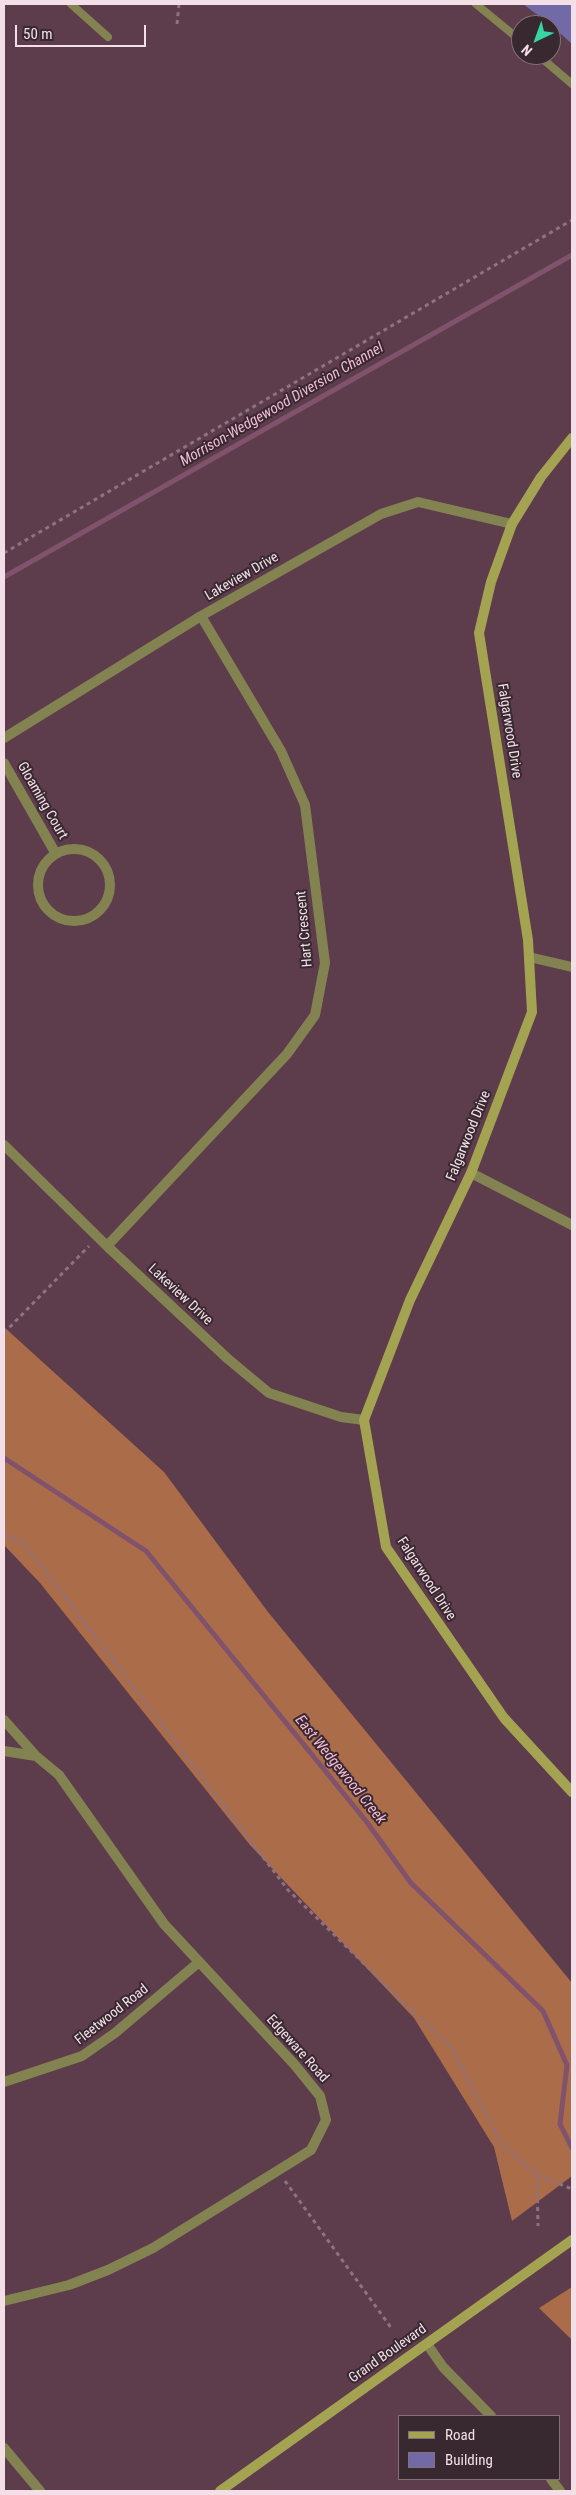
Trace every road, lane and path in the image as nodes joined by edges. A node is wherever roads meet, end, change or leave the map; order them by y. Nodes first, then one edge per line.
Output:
1 (71, 4) edge
2 (178, 4) edge
3 (476, 4) edge
4 (177, 24) dead end
5 (511, 33) edge
6 (108, 37) dead end
7 (550, 65) edge
8 (572, 84) edge
9 (572, 220) edge
10 (572, 438) edge
11 (512, 524) junction
12 (4, 553) edge
13 (202, 616) junction
14 (4, 738) edge
15 (4, 763) edge
16 (56, 854) junction
17 (529, 958) junction
18 (572, 967) edge
19 (4, 1145) edge
20 (470, 1173) junction
21 (572, 1225) edge
22 (107, 1246) junction
23 (4, 1332) edge
24 (364, 1420) junction
25 (4, 1535) edge
26 (4, 1720) edge
27 (4, 1752) edge
28 (36, 1756) junction
29 (572, 1792) edge
30 (199, 1962) junction
31 (4, 2082) edge
32 (277, 2170) junction
33 (537, 2175) junction
34 (572, 2189) edge
35 (538, 2226) dead end
36 (572, 2240) edge
37 (4, 2301) edge
38 (392, 2329) dead end
39 (427, 2344) junction
40 (490, 2415) edge
41 (4, 2448) edge
42 (552, 2480) edge
43 (40, 2491) edge
44 (220, 2491) edge
45 (560, 2491) edge

1 - 6 lane
2 - 4 path
3 - 5 lane
7 - 8 lane
9 - 12 path
10 - 11 street, Falgarwood Drive
11 - 13 street, Lakeview Drive
11 - 17 street, Falgarwood Drive
13 - 14 street, Lakeview Drive
13 - 22 street, Hart Crescent
15 - 16 street, Gloaming Court
16 - 16 street, Gloaming Court
17 - 18 street
17 - 20 street, Falgarwood Drive
19 - 22 street, Lakeview Drive
20 - 21 street
20 - 24 street, Falgarwood Drive
22 - 23 path
22 - 24 street, Lakeview Drive
24 - 29 street, Falgarwood Drive
25 - 33 path
26 - 28 street, Edgeware Road
27 - 28 street
28 - 30 street, Edgeware Road
30 - 31 street, Fleetwood Road
30 - 32 street, Edgeware Road
32 - 37 street, Edgeware Road
32 - 38 path
33 - 34 path
33 - 35 path
36 - 39 street, Grand Boulevard
39 - 40 street
39 - 44 street, Grand Boulevard
41 - 43 street
42 - 45 street

